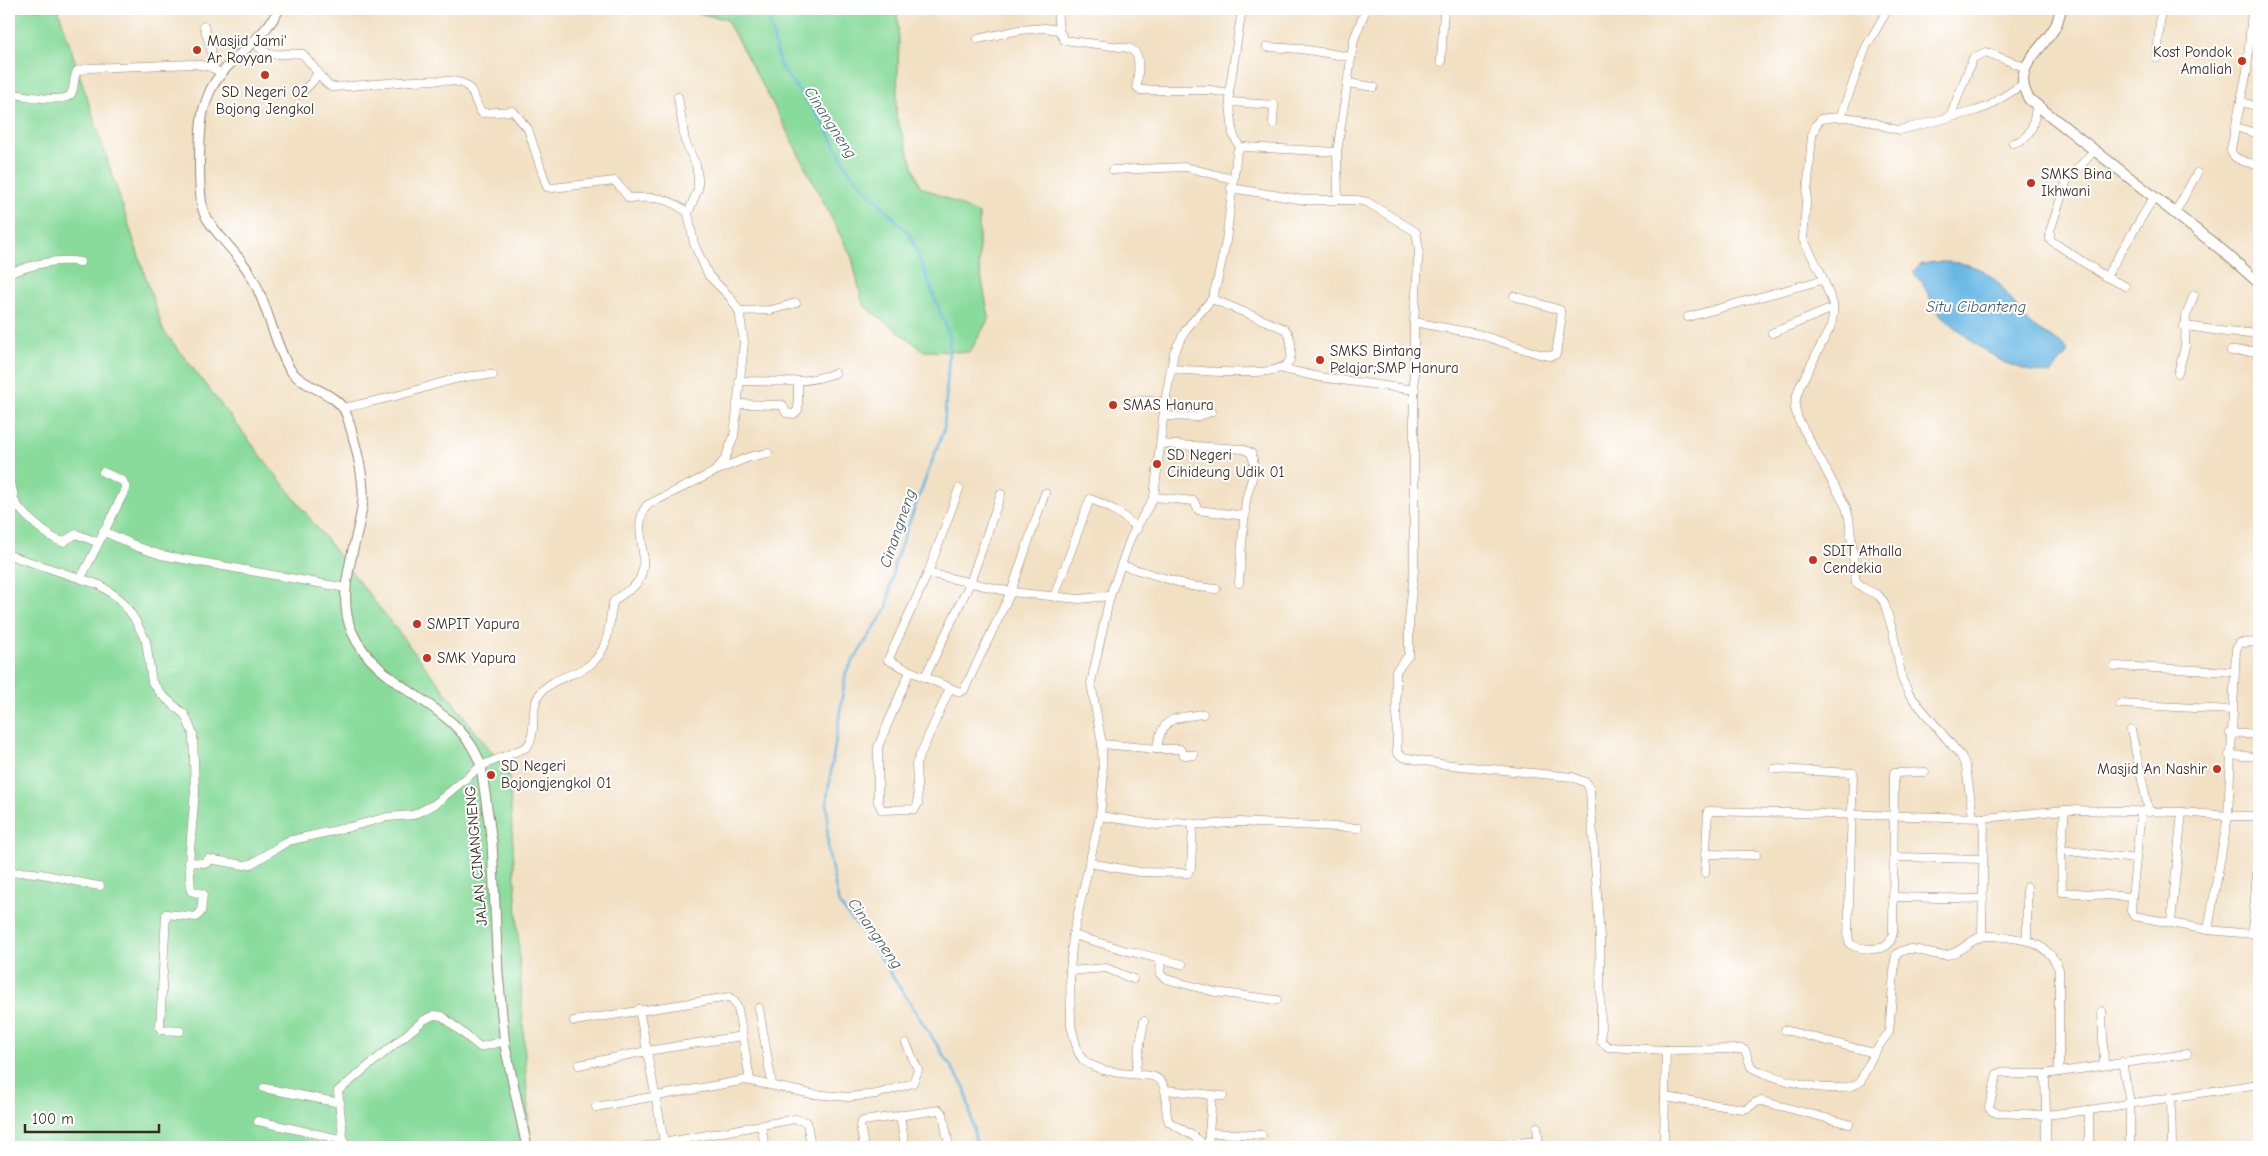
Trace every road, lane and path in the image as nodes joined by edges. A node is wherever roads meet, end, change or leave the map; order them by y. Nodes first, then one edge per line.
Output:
1 (279, 9) edge
2 (1057, 9) edge
3 (1242, 9) edge
4 (1366, 9) edge
5 (1444, 9) edge
6 (2061, 9) edge
7 (2162, 9) edge
8 (2252, 9) edge
9 (1884, 10) edge
10 (204, 26) dead end
11 (1059, 30) junction
12 (978, 39) dead end
13 (255, 42) junction
14 (1267, 47) dead end
15 (1351, 57) junction
16 (2157, 58) dead end
17 (1442, 62) dead end
18 (2024, 67) junction
19 (213, 68) junction
20 (318, 72) junction
21 (222, 74) junction
22 (1347, 82) junction
23 (2023, 84) junction
24 (1374, 86) dead end
25 (9, 92) edge
26 (1229, 93) junction
27 (300, 94) dead end
28 (678, 97) dead end
29 (1231, 102) junction
30 (2241, 102) junction
31 (2036, 107) junction
32 (2259, 107) edge
33 (1950, 117) junction
34 (1840, 118) junction
35 (1273, 124) dead end
36 (2235, 127) junction
37 (2259, 134) edge
38 (2013, 143) dead end
39 (1240, 148) junction
40 (2094, 151) junction
41 (1337, 152) junction
42 (2259, 166) edge
43 (1112, 170) dead end
44 (2197, 173) dead end
45 (1232, 179) junction
46 (1231, 188) junction
47 (2154, 197) junction
48 (1338, 200) junction
49 (688, 213) junction
50 (2175, 213) junction
51 (80, 262) dead end
52 (9, 273) edge
53 (2106, 277) junction
54 (1822, 280) junction
55 (2259, 283) edge
56 (2125, 286) dead end
57 (2194, 295) dead end
58 (1514, 296) dead end
59 (1212, 299) junction
60 (796, 302) dead end
61 (1833, 308) junction
62 (739, 311) junction
63 (1688, 317) dead end
64 (1414, 322) junction
65 (2184, 326) junction
66 (2259, 332) edge
67 (1772, 334) dead end
68 (2231, 351) dead end
69 (2259, 351) edge
70 (1279, 368) junction
71 (1170, 369) junction
72 (835, 373) dead end
73 (2178, 373) dead end
74 (493, 376) dead end
75 (739, 381) junction
76 (798, 382) junction
77 (1415, 390) junction
78 (1135, 400) dead end
79 (1165, 402) junction
80 (737, 404) junction
81 (344, 408) junction
82 (1212, 412) dead end
83 (1164, 416) junction
84 (1161, 444) junction
85 (768, 453) dead end
86 (103, 472) dead end
87 (714, 472) junction
88 (9, 484) edge
89 (959, 489) dead end
90 (1045, 493) dead end
91 (1001, 494) dead end
92 (1154, 497) junction
93 (1245, 516) junction
94 (1136, 529) junction
95 (103, 531) junction
96 (97, 542) junction
97 (9, 555) edge
98 (1121, 565) junction
99 (928, 573) junction
100 (81, 578) junction
101 (970, 583) junction
102 (1239, 583) dead end
103 (346, 588) junction
104 (1216, 589) dead end
105 (1010, 592) junction
106 (1110, 596) junction
107 (1054, 597) junction
108 (2259, 642) edge
109 (2115, 666) dead end
110 (910, 671) junction
111 (2234, 672) junction
112 (925, 678) junction
113 (950, 688) junction
114 (2120, 704) dead end
115 (2232, 710) junction
116 (1203, 714) dead end
117 (2131, 730) dead end
118 (2230, 733) junction
119 (2259, 735) edge
120 (1102, 744) junction
121 (1157, 749) junction
122 (1194, 755) dead end
123 (2229, 755) junction
124 (2259, 757) edge
125 (481, 766) junction
126 (1774, 769) dead end
127 (1925, 772) dead end
128 (2065, 810) junction
129 (2145, 812) junction
130 (2182, 812) junction
131 (1852, 814) junction
132 (1894, 814) junction
133 (1100, 816) junction
134 (2228, 816) junction
135 (2259, 816) edge
136 (1973, 817) junction
137 (1984, 818) junction
138 (1193, 824) junction
139 (1358, 828) dead end
140 (2259, 847) edge
141 (2061, 850) junction
142 (1705, 854) junction
143 (1756, 855) dead end
144 (1894, 857) junction
145 (1982, 859) junction
146 (2135, 859) junction
147 (189, 862) junction
148 (1090, 863) junction
149 (9, 873) edge
150 (1705, 874) dead end
151 (100, 886) dead end
152 (2027, 887) dead end
153 (2132, 897) junction
154 (1893, 898) junction
155 (1983, 899) junction
156 (2172, 922) junction
157 (2208, 930) junction
158 (1074, 935) junction
159 (1982, 936) junction
160 (2255, 936) edge
161 (2027, 940) junction
162 (1161, 959) junction
163 (1182, 964) dead end
164 (1070, 972) junction
165 (1133, 979) dead end
166 (1278, 1000) dead end
167 (759, 1008) dead end
168 (639, 1009) junction
169 (2102, 1010) dead end
170 (574, 1021) dead end
171 (1144, 1021) dead end
172 (1785, 1030) dead end
173 (180, 1031) dead end
174 (742, 1036) junction
175 (505, 1041) junction
176 (906, 1043) dead end
177 (1666, 1050) junction
178 (647, 1051) junction
179 (1874, 1053) junction
180 (2187, 1054) dead end
181 (2122, 1062) junction
182 (579, 1065) dead end
183 (2104, 1065) junction
184 (2059, 1072) junction
185 (1136, 1074) junction
186 (2045, 1074) junction
187 (750, 1080) junction
188 (772, 1084) junction
189 (2259, 1084) edge
190 (264, 1088) dead end
191 (1166, 1090) junction
192 (655, 1095) junction
193 (1212, 1095) junction
194 (1223, 1096) dead end
195 (1665, 1097) junction
196 (2171, 1097) junction
197 (2130, 1102) junction
198 (340, 1103) junction
199 (596, 1107) dead end
200 (2089, 1110) junction
201 (900, 1115) junction
202 (2046, 1115) junction
203 (258, 1121) dead end
204 (1849, 1124) dead end
205 (760, 1125) junction
206 (1537, 1127) dead end
207 (1209, 1133) junction
208 (1262, 1135) dead end
209 (344, 1144) edge
210 (1538, 1144) edge
211 (665, 1145) edge
212 (528, 1147) edge
213 (641, 1147) edge
214 (765, 1147) edge
215 (811, 1147) edge
216 (864, 1147) edge
217 (906, 1147) edge
218 (949, 1147) edge
219 (1207, 1147) edge
220 (1476, 1147) edge
221 (1666, 1147) edge
222 (2046, 1147) edge
223 (2088, 1147) edge
224 (2130, 1147) edge
225 (2172, 1147) edge

1 - 13 street
2 - 11 street
3 - 26 street
4 - 15 street
5 - 17 street
6 - 18 main road
7 - 16 street
8 - 30 street
9 - 34 street
10 - 19 street
11 - 12 street
11 - 26 street
13 - 20 street
13 - 21 street
14 - 15 street
15 - 22 street
18 - 23 main road
18 - 33 street
19 - 21 street
19 - 25 street
20 - 27 street
20 - 49 street
21 - 81 street
22 - 24 street
22 - 41 street
23 - 31 main road
23 - 33 street
26 - 29 street
28 - 49 street
29 - 35 street
29 - 39 street
30 - 32 street
30 - 36 street
31 - 38 street
31 - 40 main road
33 - 34 street
34 - 54 street
36 - 37 street
36 - 42 street
39 - 41 street
39 - 45 street
40 - 47 main road
40 - 53 street
41 - 48 street
43 - 45 street
44 - 50 street
45 - 46 street
46 - 48 street
46 - 59 street
47 - 50 main road
47 - 53 street
48 - 64 street
49 - 62 street
50 - 55 main road
51 - 52 street
53 - 56 street
54 - 61 street
54 - 63 street
57 - 65 street
58 - 64 street
59 - 70 street
59 - 71 street
60 - 62 street
61 - 67 street
61 - 136 street
62 - 75 street
64 - 77 street
65 - 66 street
65 - 73 street
68 - 69 street
70 - 71 street
70 - 77 street
71 - 79 street
72 - 76 street
74 - 81 street
75 - 76 street
75 - 80 street
76 - 80 street
77 - 177 street
78 - 79 street
79 - 83 street
80 - 87 street
81 - 103 street, JALAN CINANGNENG
82 - 83 street
83 - 84 street
84 - 92 street
84 - 93 street
85 - 87 street
86 - 95 street
87 - 125 street
88 - 96 street
89 - 99 street
90 - 105 street
91 - 101 street
92 - 93 street
92 - 94 street
93 - 102 street
94 - 98 street
94 - 107 street
95 - 96 street
95 - 103 street
96 - 100 street
97 - 100 street
98 - 104 street
98 - 106 street
99 - 101 street
99 - 110 street
100 - 147 street
101 - 105 street
101 - 112 street
103 - 125 street, JALAN CINANGNENG
105 - 107 street
105 - 113 street
106 - 107 street
106 - 120 street
108 - 111 street
109 - 111 street
110 - 112 street
110 - 113 street
111 - 115 street
112 - 113 street
114 - 115 street
115 - 118 street
116 - 121 street
117 - 129 street
118 - 119 street
118 - 123 street
120 - 121 street
120 - 133 street
121 - 122 street
123 - 124 street
123 - 134 street
125 - 147 street
125 - 175 street, JALAN CINANGNENG
126 - 131 street
127 - 132 street
128 - 129 street
128 - 137 street
128 - 141 street
129 - 130 street
129 - 146 street
130 - 134 street
130 - 156 street
131 - 132 street
131 - 142 street
131 - 154 street
132 - 136 street
132 - 144 street
133 - 138 street
133 - 148 street
134 - 135 street
134 - 157 street
136 - 137 street
137 - 145 street
138 - 139 street
138 - 148 street
140 - 160 street
141 - 146 street
141 - 153 street
142 - 143 street
142 - 150 street
144 - 145 street
144 - 154 street
145 - 155 street
146 - 153 street
147 - 173 street
148 - 158 street
149 - 151 street
152 - 161 street
153 - 156 street
154 - 155 street
155 - 159 street
156 - 157 street
157 - 160 street
158 - 162 street
158 - 164 street
159 - 161 street
159 - 179 street
161 - 184 street
162 - 163 street
162 - 166 street
164 - 165 street
164 - 185 street
167 - 188 street
168 - 170 street
168 - 174 street
168 - 178 street
169 - 183 street
171 - 185 street
172 - 179 street
174 - 178 street
174 - 187 street
175 - 198 street
175 - 212 street, JALAN CINANGNENG
176 - 188 street
177 - 179 street
177 - 195 street
178 - 182 street
178 - 192 street
180 - 181 street
181 - 183 street
181 - 197 street
183 - 184 street
184 - 186 street
185 - 191 street
186 - 202 street
186 - 202 street
187 - 188 street
187 - 192 street
189 - 196 street
190 - 198 street
191 - 193 street
191 - 219 street
192 - 199 street
192 - 211 street
193 - 194 street
193 - 207 street
195 - 204 street
195 - 221 street
196 - 197 street
196 - 225 street
197 - 200 street
197 - 224 street
198 - 209 street
200 - 202 street
200 - 223 street
201 - 216 street
201 - 217 street
201 - 218 street
202 - 222 street
203 - 209 street
205 - 211 street
205 - 214 street
205 - 215 street
206 - 210 street
207 - 208 street
207 - 219 street
210 - 220 street
211 - 213 street

